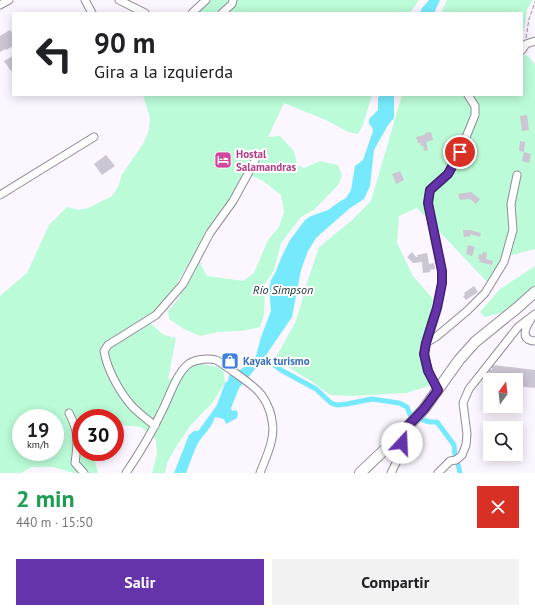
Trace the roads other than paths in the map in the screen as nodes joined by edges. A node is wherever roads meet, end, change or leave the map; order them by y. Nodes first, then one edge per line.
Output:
1 (8, 0) edge
2 (85, 0) edge
3 (119, 0) edge
4 (206, 0) edge
5 (233, 0) edge
6 (0, 5) edge
7 (91, 12) edge
8 (143, 12) edge
9 (193, 12) edge
10 (223, 12) edge
11 (535, 41) edge
12 (524, 47) edge
13 (469, 96) edge
14 (94, 137) dead end
15 (255, 161) dead end
16 (517, 175) dead end
17 (0, 195) edge
18 (535, 292) edge
19 (535, 298) edge
20 (517, 308) junction
21 (534, 315) edge
22 (426, 343) junction
23 (534, 343) edge
24 (438, 390) junction
25 (69, 413) dead end
26 (155, 426) junction
27 (404, 430) junction
28 (84, 473) edge
29 (126, 473) edge
30 (260, 473) edge
31 (360, 473) edge
32 (391, 473) edge
33 (438, 473) edge

1 - 6 street
2 - 7 street
3 - 8 street
4 - 9 street
5 - 10 street
11 - 12 street
13 - 22 street
14 - 17 street
15 - 26 street
16 - 22 street
18 - 20 highway
19 - 20 highway
20 - 24 highway
21 - 23 street
21 - 33 street
22 - 24 street
24 - 27 highway
25 - 28 street
26 - 29 street
26 - 30 street
27 - 31 highway
27 - 32 street

